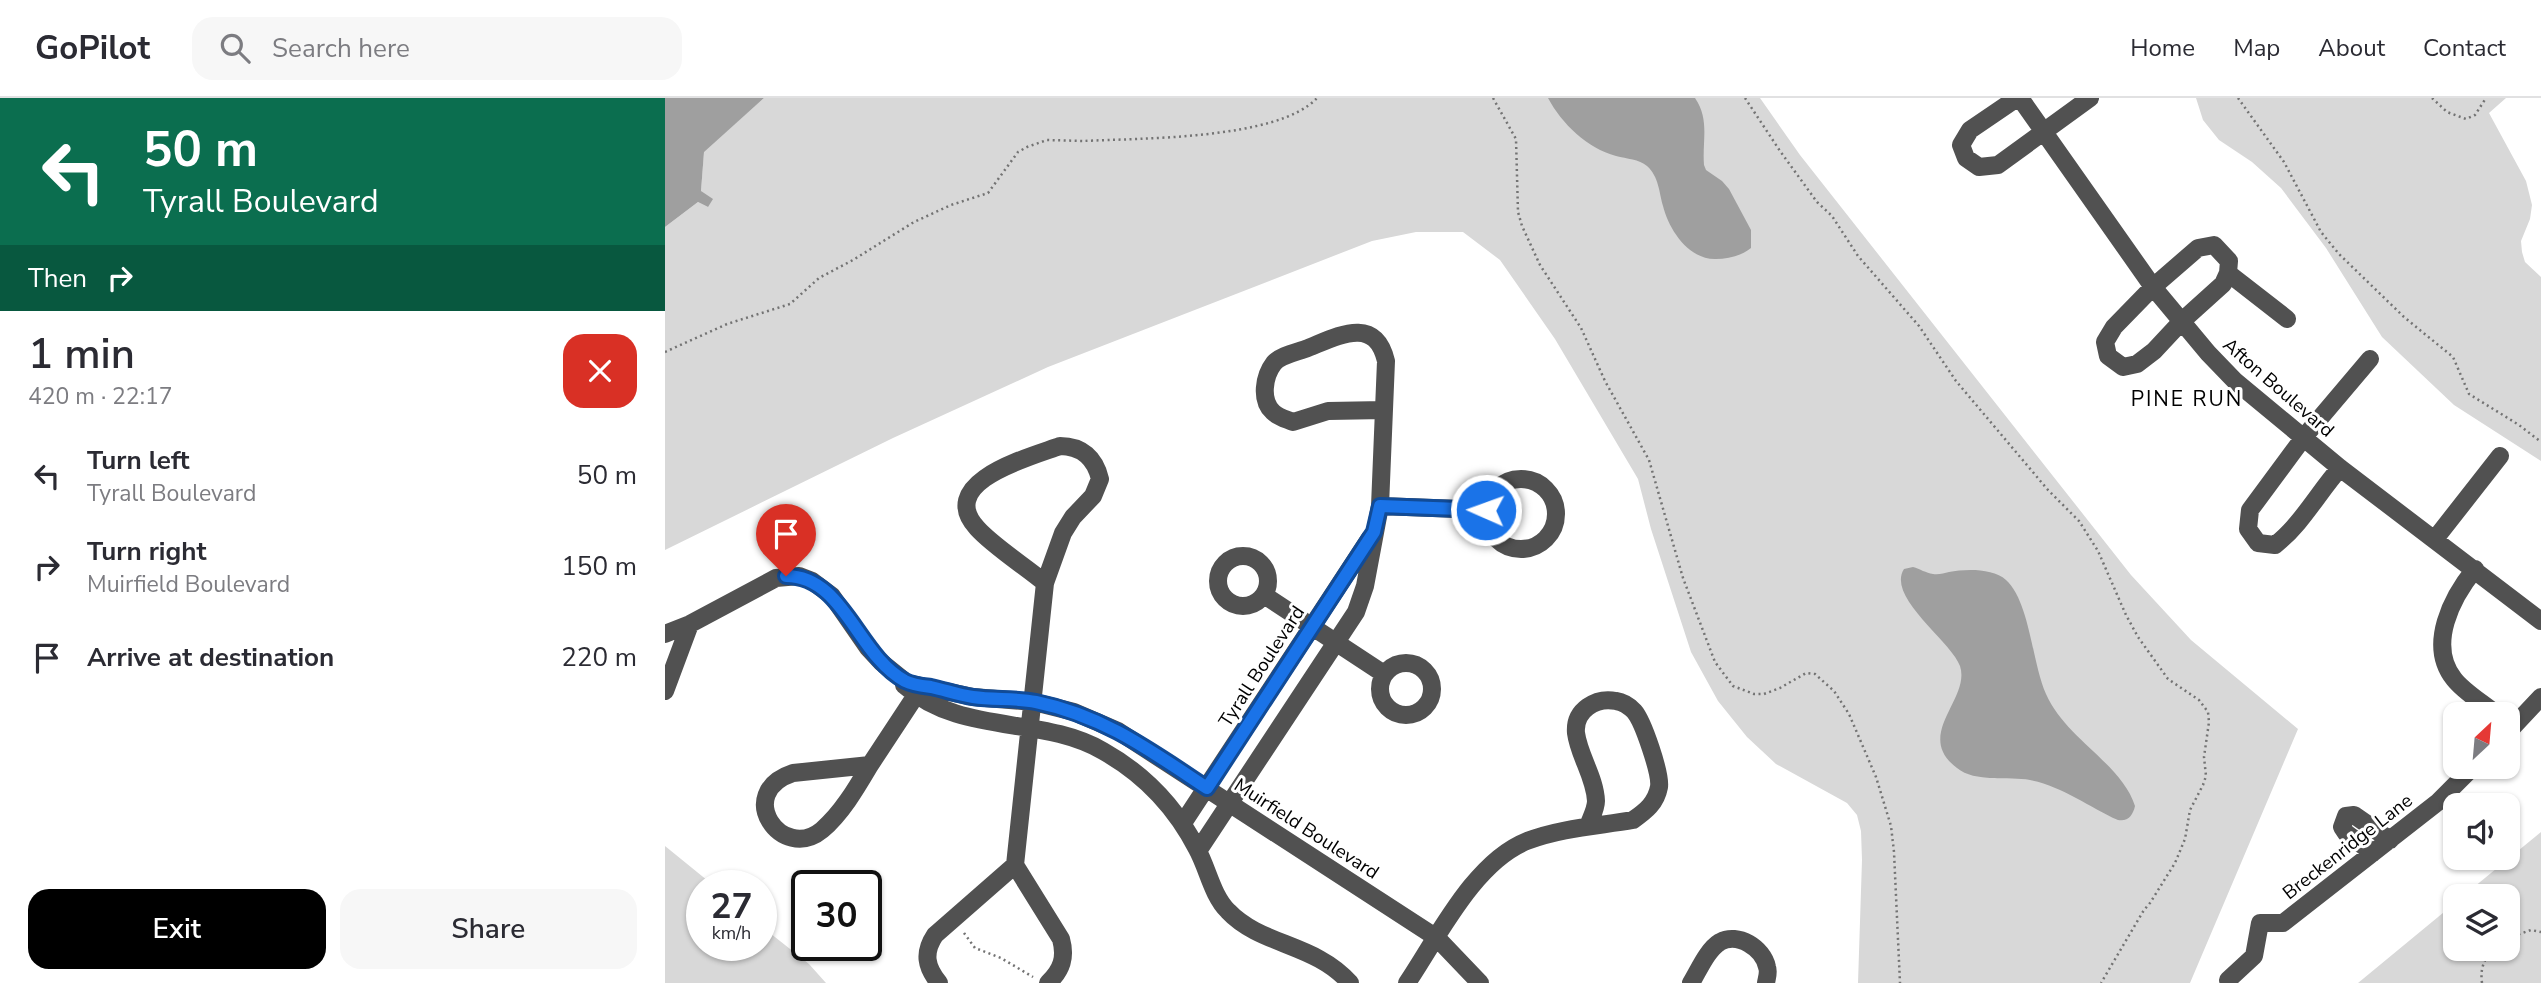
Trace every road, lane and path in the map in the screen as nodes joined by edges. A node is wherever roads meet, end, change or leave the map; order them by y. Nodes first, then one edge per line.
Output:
1 (1317, 98) edge
2 (1493, 98) edge
3 (1745, 98) edge
4 (2019, 98) edge
5 (2091, 98) edge
6 (2238, 98) edge
7 (2432, 98) edge
8 (2486, 98) edge
9 (2044, 131) junction
10 (2228, 273) junction
11 (2154, 287) junction
12 (2287, 319) dead end
13 (2182, 321) junction
14 (665, 352) edge
15 (2370, 359) dead end
16 (1384, 410) junction
17 (2304, 437) junction
18 (2541, 442) edge
19 (2500, 456) dead end
20 (2340, 468) junction
21 (1380, 506) junction
22 (1486, 510) junction
23 (1374, 532) junction
24 (2435, 539) junction
25 (2475, 569) junction
26 (1045, 583) junction
27 (1264, 595) dead end
28 (2541, 621) edge
29 (690, 624) junction
30 (665, 634) edge
31 (1324, 636) junction
32 (1384, 674) dead end
33 (665, 691) edge
34 (919, 691) junction
35 (2541, 697) edge
36 (1034, 702) junction
37 (2481, 702) edge
38 (2520, 717) edge
39 (1031, 729) junction
40 (870, 765) junction
41 (2461, 779) edge
42 (1207, 788) junction
43 (1230, 804) junction
44 (1183, 823) junction
45 (1588, 826) junction
46 (2390, 840) junction
47 (1198, 851) junction
48 (2373, 853) junction
49 (1016, 865) junction
50 (951, 921) junction
51 (2541, 932) edge
52 (2520, 933) edge
53 (1437, 938) junction
54 (2484, 961) edge
55 (1042, 980) edge
56 (2228, 980) dead end
57 (939, 983) edge
58 (1350, 983) edge
59 (1407, 983) edge
60 (1480, 983) edge
61 (1691, 983) edge
62 (1766, 983) edge
63 (1900, 983) edge
64 (2101, 983) edge
65 (2482, 983) edge

1 - 14 path
2 - 63 path
3 - 64 path
4 - 9 street, Afton Boulevard
4 - 9 street
5 - 9 street
6 - 18 path
7 - 8 path
9 - 11 street, Afton Boulevard
10 - 11 street
10 - 12 street
10 - 13 street
11 - 13 street, Afton Boulevard
11 - 13 street
13 - 17 street, Afton Boulevard
15 - 17 street
16 - 16 street, Tyrall Boulevard
16 - 21 street, Tyrall Boulevard
17 - 20 street, Afton Boulevard
17 - 20 street
19 - 24 street
20 - 24 street, Afton Boulevard
21 - 22 street
21 - 23 street, Tyrall Boulevard
22 - 22 street
23 - 31 street, Tyrall Boulevard
23 - 31 street, Tyrall Boulevard
24 - 25 street, Afton Boulevard
25 - 28 street, Afton Boulevard
25 - 37 street
26 - 26 street
26 - 36 street
27 - 31 street
29 - 30 street, Muirfield Boulevard
29 - 33 street
29 - 34 street, Muirfield Boulevard
31 - 32 street
31 - 42 street, Tyrall Boulevard
31 - 43 street, Tyrall Boulevard
34 - 36 street, Muirfield Boulevard
34 - 39 street, Muirfield Boulevard
34 - 40 street
35 - 38 street
36 - 39 street
36 - 42 street, Muirfield Boulevard
39 - 44 street, Muirfield Boulevard
39 - 49 street
40 - 40 street
41 - 46 street, Breckenridge Lane
42 - 43 street, Muirfield Boulevard
42 - 44 street, Tyrall Boulevard
43 - 47 street, Tyrall Boulevard
43 - 53 street, Muirfield Boulevard
44 - 47 street, Muirfield Boulevard
45 - 45 street
45 - 53 street
46 - 48 street, Breckenridge Lane
46 - 48 street
47 - 58 street, Muirfield Boulevard
48 - 56 street, Breckenridge Lane
49 - 50 street
49 - 55 street
50 - 55 path
50 - 57 street
51 - 52 path
53 - 59 street
53 - 60 street, Muirfield Boulevard
54 - 65 path
61 - 62 street

